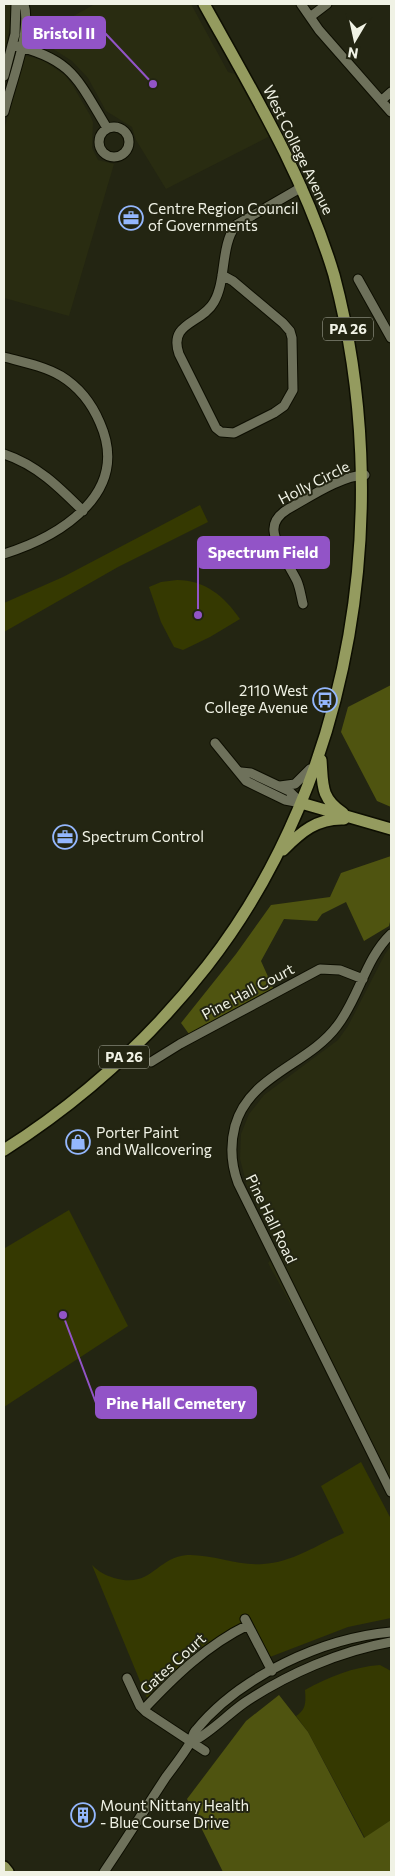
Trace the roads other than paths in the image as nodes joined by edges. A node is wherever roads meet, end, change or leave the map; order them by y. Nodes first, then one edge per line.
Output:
1 (16, 4) edge
2 (24, 4) edge
3 (204, 4) edge
4 (301, 4) edge
5 (327, 4) edge
6 (310, 17) junction
7 (17, 46) junction
8 (4, 76) edge
9 (391, 92) edge
10 (382, 100) junction
11 (4, 112) edge
12 (391, 112) edge
13 (107, 128) dead end
14 (302, 187) junction
15 (222, 275) junction
16 (358, 279) dead end
17 (391, 338) edge
18 (4, 357) edge
19 (4, 454) edge
20 (365, 475) junction
21 (83, 511) junction
22 (4, 554) edge
23 (302, 604) dead end
24 (215, 743) dead end
25 (321, 752) junction
26 (240, 772) junction
27 (278, 786) junction
28 (301, 803) junction
29 (356, 819) junction
30 (391, 829) edge
31 (278, 854) junction
32 (391, 934) edge
33 (363, 979) junction
34 (151, 1062) dead end
35 (4, 1150) edge
36 (391, 1492) edge
37 (391, 1632) edge
38 (391, 1642) edge
39 (272, 1671) junction
40 (127, 1678) dead end
41 (144, 1709) junction
42 (192, 1742) junction
43 (205, 1751) dead end
44 (4, 1868) edge
45 (8, 1872) edge
46 (104, 1872) edge

1 - 7 street
2 - 7 street
3 - 14 main road, West College Avenue / PA 26
4 - 6 street
5 - 6 street
6 - 10 street
7 - 8 street
7 - 11 street
7 - 13 street
9 - 10 street
10 - 12 street
14 - 15 street
14 - 20 main road, West College Avenue / PA 26
15 - 15 street
16 - 17 street
18 - 21 street
19 - 21 street
20 - 23 street, Holly Circle
20 - 25 main road, West College Avenue / PA 26
21 - 22 street
24 - 26 street
25 - 27 street
25 - 28 main road, West College Avenue / PA 26
25 - 29 main road
26 - 27 street
26 - 28 street
27 - 28 street
28 - 29 main road
28 - 31 main road, West College Avenue / PA 26
29 - 30 main road
29 - 31 main road
31 - 35 main road, West College Avenue / PA 26
32 - 33 street, Pine Hall Road
33 - 34 street, Pine Hall Court
33 - 36 street, Pine Hall Road
37 - 39 street
38 - 42 street
39 - 41 street, Gates Court
39 - 42 street
40 - 41 street
41 - 42 street
42 - 43 street
42 - 46 street
44 - 45 main road

